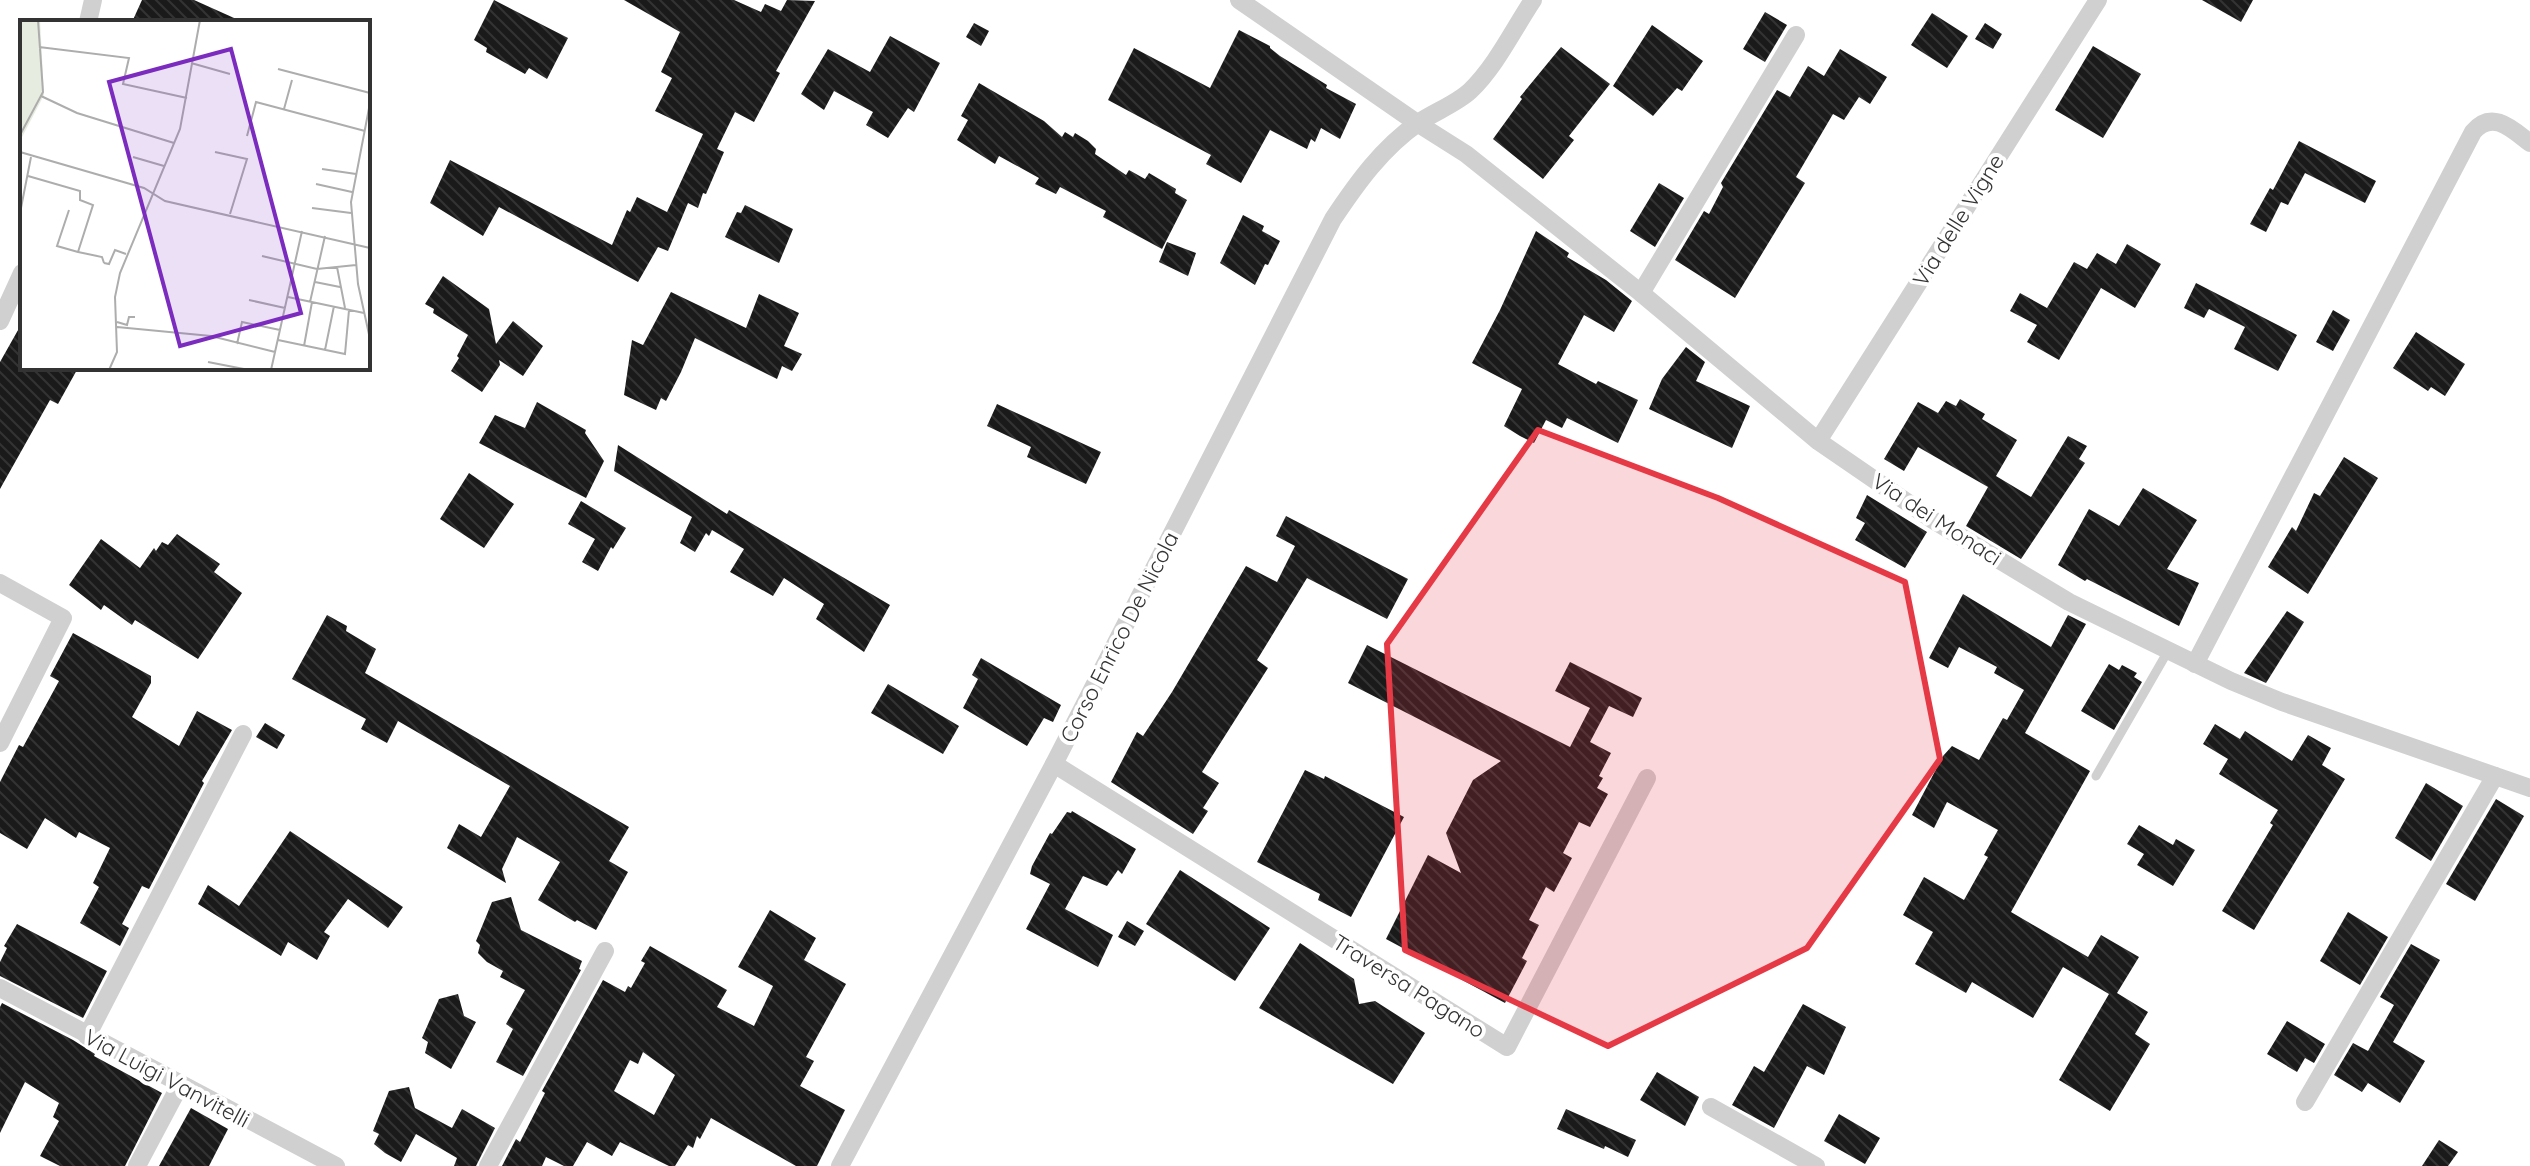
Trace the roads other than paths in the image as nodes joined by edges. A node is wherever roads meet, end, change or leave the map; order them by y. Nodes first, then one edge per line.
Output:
1 (93, 0) edge
2 (1239, 0) edge
3 (1533, 0) edge
4 (2098, 0) edge
5 (88, 20) edge
6 (1796, 35) dead end
7 (1417, 123) junction
8 (2530, 143) edge
9 (20, 278) edge
10 (1641, 293) junction
11 (0, 321) edge
12 (1818, 441) junction
13 (0, 583) edge
14 (2168, 651) junction
15 (2195, 664) junction
16 (243, 734) dead end
17 (0, 743) edge
18 (1054, 764) junction
19 (2489, 774) junction
20 (2096, 776) dead end
21 (1647, 778) dead end
22 (2530, 788) edge
23 (605, 951) dead end
24 (0, 988) edge
25 (2352, 997) dead end
26 (87, 1036) junction
27 (180, 1085) junction
28 (2305, 1102) dead end
29 (1711, 1107) dead end
30 (137, 1166) edge
31 (336, 1166) edge
32 (488, 1166) edge
33 (840, 1166) edge
34 (1816, 1166) edge

1 - 5 street
2 - 7 street, Via dei Monaci
3 - 7 street, Corso Enrico De Nicola
4 - 12 street, Via delle Vigne
6 - 10 street
7 - 10 street, Via dei Monaci
7 - 18 street, Corso Enrico De Nicola
8 - 15 street
9 - 11 street
10 - 12 street, Via dei Monaci
12 - 14 street, Via dei Monaci
13 - 17 street
14 - 15 street, Via dei Monaci
14 - 20 lane
15 - 19 street, Via dei Monaci
16 - 26 street
18 - 21 street, Traversa Pagano
18 - 33 street, Corso Enrico De Nicola
19 - 22 street, Via dei Monaci
19 - 25 street
19 - 28 street
23 - 32 street
24 - 26 street, Via Luigi Vanvitelli
26 - 27 street, Via Luigi Vanvitelli
27 - 30 street
27 - 31 street, Via Luigi Vanvitelli
29 - 34 street

